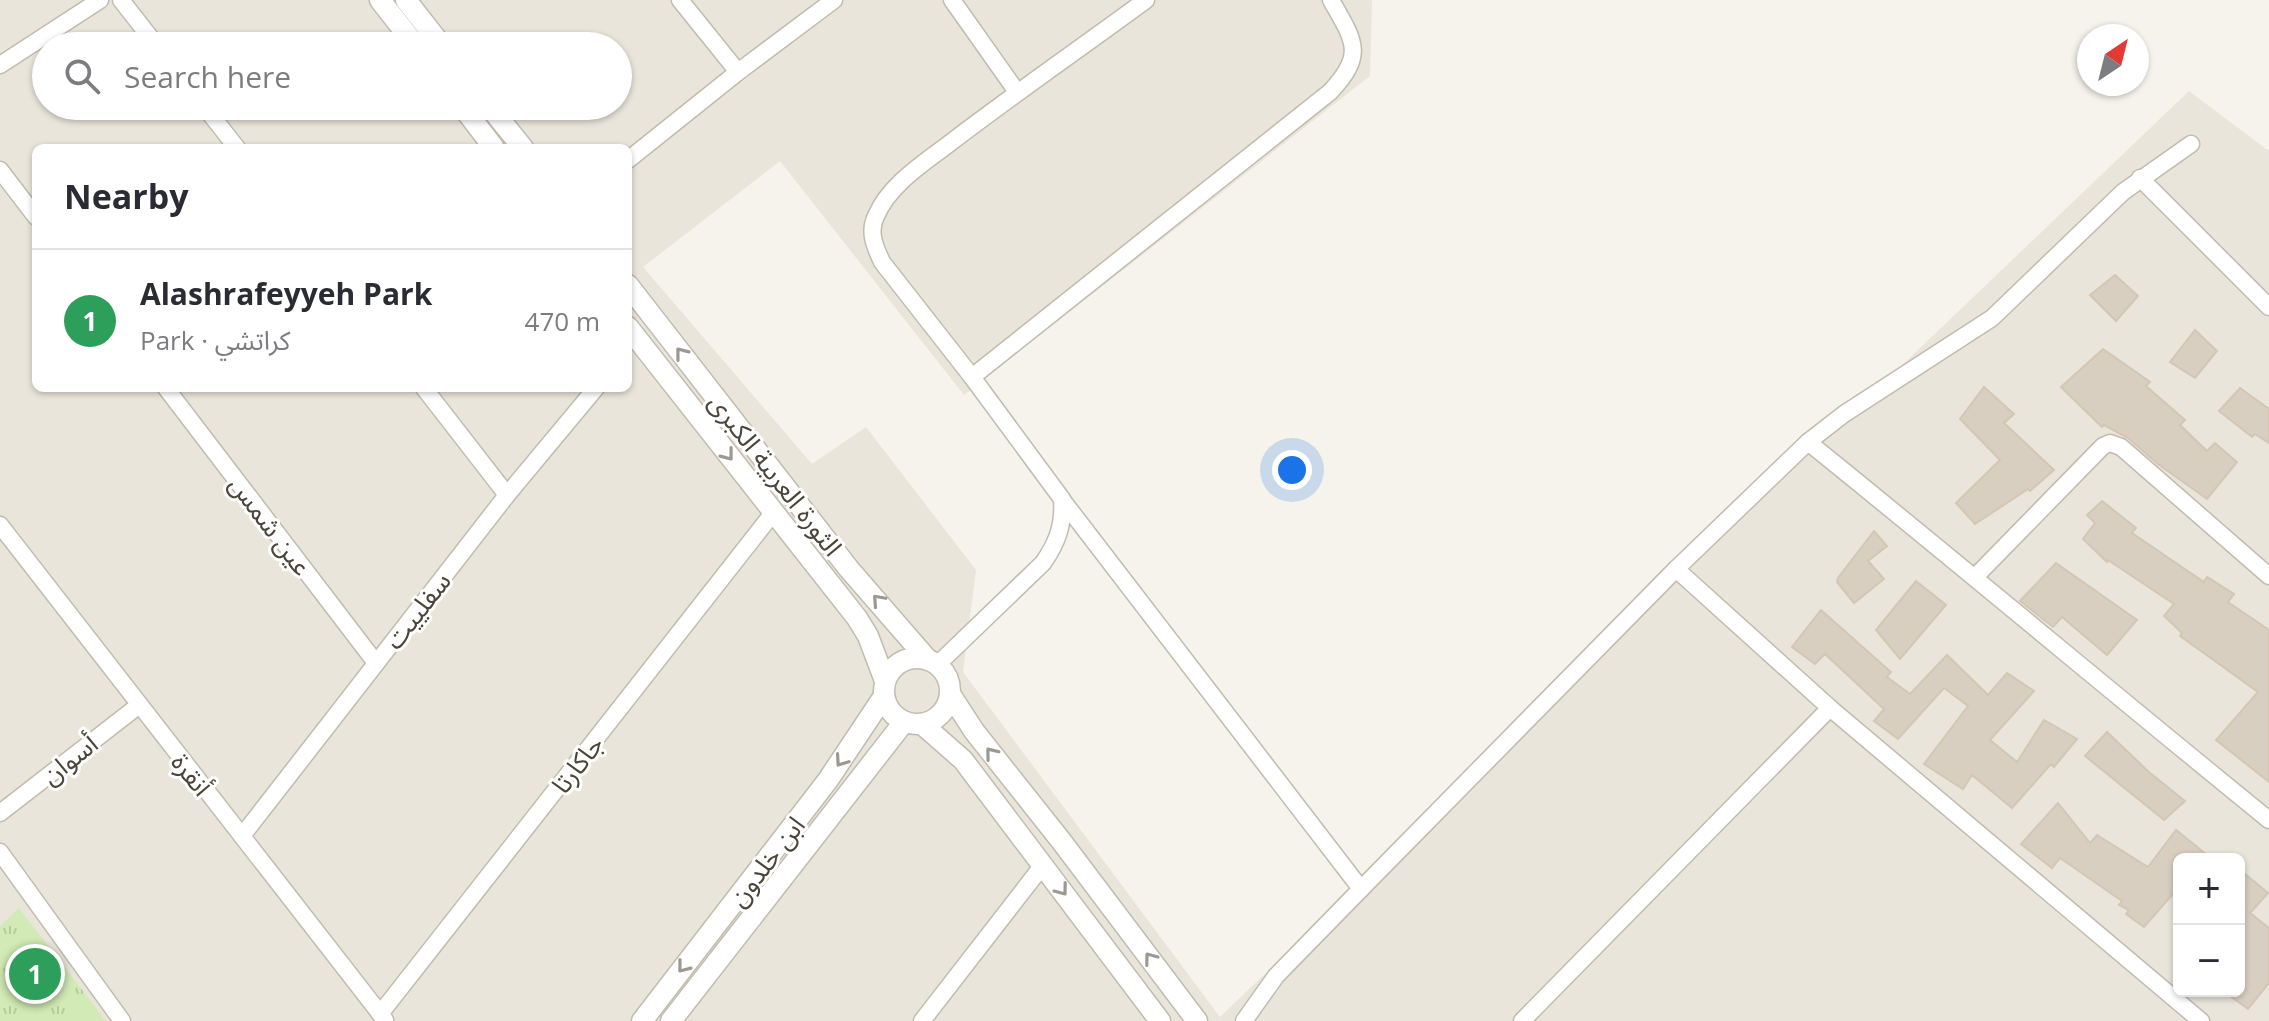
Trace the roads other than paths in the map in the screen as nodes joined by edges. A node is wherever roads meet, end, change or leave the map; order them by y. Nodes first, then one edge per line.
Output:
1 (100, 0) edge
2 (121, 0) edge
3 (380, 0) edge
4 (406, 0) edge
5 (680, 0) edge
6 (834, 0) edge
7 (952, 0) edge
8 (1146, 0) edge
9 (1331, 0) edge
10 (51, 32) edge
11 (146, 32) edge
12 (405, 32) edge
13 (431, 32) edge
14 (32, 44) edge
15 (0, 65) edge
16 (738, 72) junction
17 (1017, 92) junction
18 (215, 120) edge
19 (473, 120) edge
20 (500, 120) edge
21 (234, 144) edge
22 (491, 144) edge
23 (520, 144) edge
24 (2191, 144) dead end
25 (632, 157) edge
26 (0, 170) edge
27 (2140, 178) junction
28 (32, 212) edge
29 (632, 290) edge
30 (2269, 307) edge
31 (632, 340) edge
32 (972, 377) junction
33 (169, 392) edge
34 (427, 392) edge
35 (593, 392) edge
36 (1808, 442) junction
37 (507, 495) junction
38 (1062, 499) junction
39 (773, 513) junction
40 (0, 525) edge
41 (849, 569) junction
42 (1676, 569) junction
43 (1976, 576) junction
44 (2269, 576) edge
45 (828, 585) junction
46 (376, 663) junction
47 (933, 663) junction
48 (884, 689) junction
49 (950, 694) junction
50 (138, 706) junction
51 (1830, 708) junction
52 (913, 723) junction
53 (0, 813) edge
54 (2269, 820) edge
55 (242, 836) junction
56 (0, 852) edge
57 (1043, 865) junction
58 (1361, 889) junction
59 (383, 1018) edge
60 (122, 1021) edge
61 (642, 1021) edge
62 (671, 1021) edge
63 (922, 1021) edge
64 (1160, 1021) edge
65 (1197, 1021) edge
66 (1244, 1021) edge
67 (1522, 1021) edge
68 (2201, 1021) edge

1 - 10 street
2 - 11 street
3 - 12 street
4 - 13 street
5 - 16 street
6 - 16 street
7 - 17 street
8 - 17 street
9 - 32 street
14 - 15 street
16 - 25 street
17 - 32 street
18 - 21 street
19 - 22 street
20 - 23 street
24 - 27 street
26 - 28 street
27 - 30 street
27 - 36 street
41 -> 29 street, الثورة العربية الكبرى
31 -> 39 street, الثورة العربية الكبرى
32 - 38 street
33 - 46 street, عين شمس
34 - 37 street
35 - 37 street, سفلييت
36 - 42 street
36 - 43 street
37 - 46 street, سفلييت
38 - 47 street
38 - 58 street
39 - 45 street, الثورة العربية الكبرى
39 - 59 street, جاكارتا
40 - 50 street, أنقرة
41 - 45 street
47 -> 41 street, الثورة العربية الكبرى
42 - 51 street
42 - 58 street
43 - 44 street
43 - 54 street
45 - 48 street, الثورة العربية الكبرى
46 - 55 street, سفلييت
47 - 48 street
47 - 49 street
48 - 52 street
48 -> 61 street, ابن خلدون
49 - 52 street
65 -> 49 street
50 - 53 street, أسوان
50 - 55 street, أنقرة
51 - 67 street
51 - 68 street
52 - 57 street
52 - 62 street, ابن خلدون
55 - 59 street, أنقرة
56 - 60 street
57 - 63 street
57 -> 64 street
58 - 66 street

